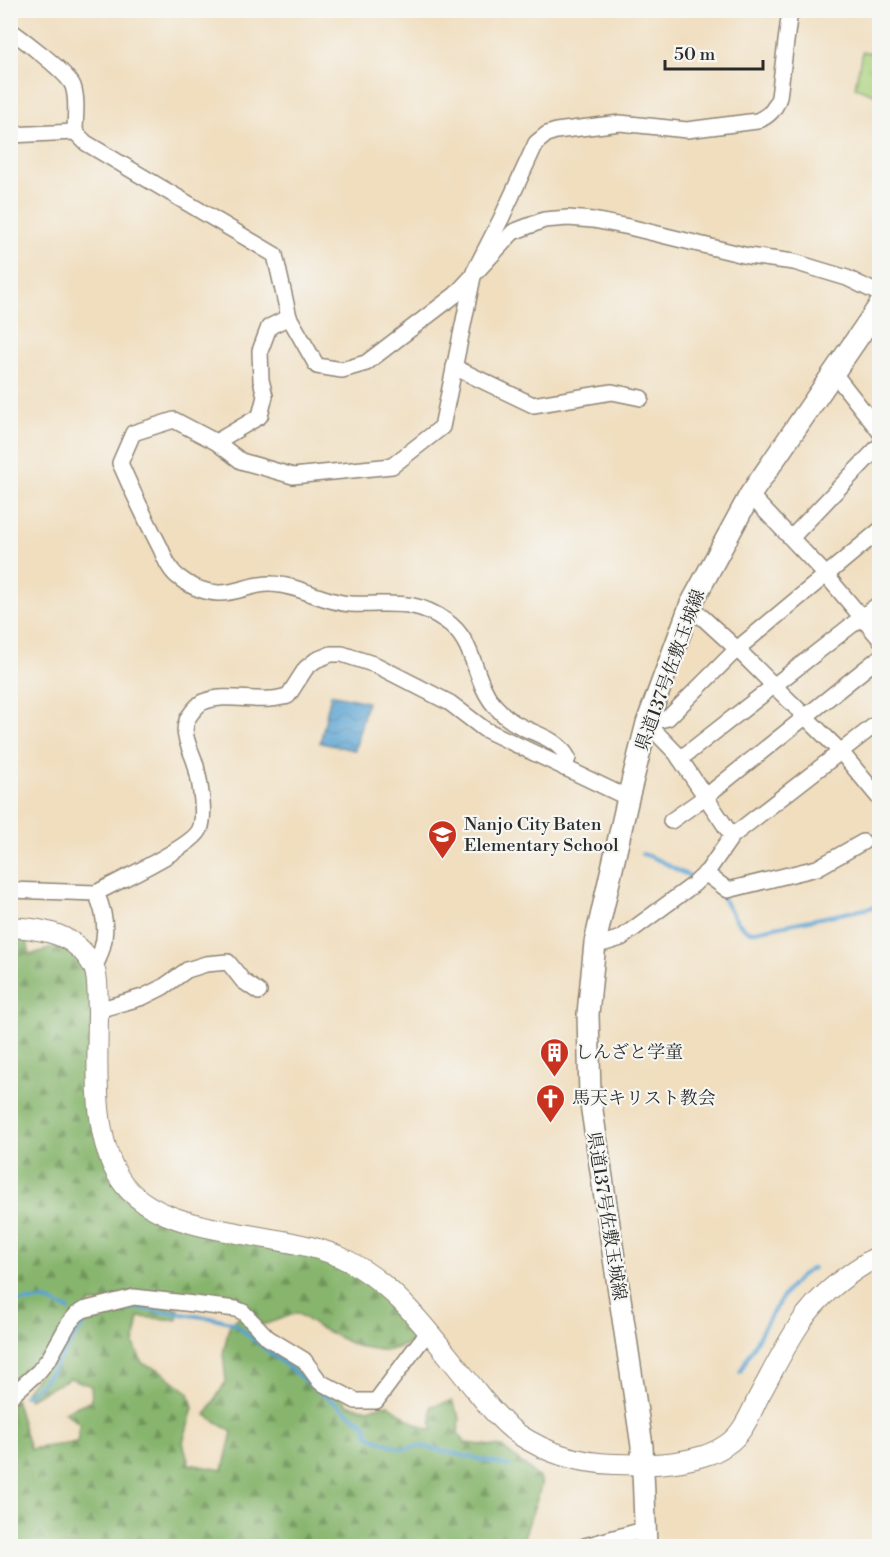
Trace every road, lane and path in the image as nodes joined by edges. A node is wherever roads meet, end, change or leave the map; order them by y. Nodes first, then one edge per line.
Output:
1 (790, 10) edge
2 (10, 30) edge
3 (75, 132) junction
4 (10, 135) edge
5 (474, 272) junction
6 (879, 294) edge
7 (879, 305) edge
8 (289, 318) junction
9 (453, 367) junction
10 (833, 372) junction
11 (641, 398) dead end
12 (879, 432) edge
13 (216, 442) junction
14 (879, 445) edge
15 (750, 495) junction
16 (879, 530) edge
17 (792, 537) junction
18 (826, 574) junction
19 (879, 603) edge
20 (690, 606) junction
21 (861, 617) junction
22 (879, 639) edge
23 (737, 649) junction
24 (879, 657) edge
25 (774, 686) junction
26 (805, 717) junction
27 (879, 721) edge
28 (647, 723) junction
29 (841, 752) junction
30 (680, 759) junction
31 (564, 768) junction
32 (705, 797) junction
33 (628, 798) junction
34 (879, 799) edge
35 (671, 821) dead end
36 (732, 836) junction
37 (863, 842) dead end
38 (705, 873) junction
39 (10, 890) edge
40 (96, 893) junction
41 (10, 927) edge
42 (595, 943) junction
43 (94, 968) junction
44 (259, 992) dead end
45 (98, 1010) junction
46 (879, 1256) edge
47 (430, 1333) junction
48 (10, 1397) edge
49 (644, 1464) junction
50 (647, 1538) edge
51 (585, 1546) edge

1 - 5 street
2 - 3 street
3 - 4 street
3 - 8 street
5 - 6 street
5 - 8 street
5 - 9 street
7 - 10 main road, 県道137号佐敷玉城線
8 - 13 street
9 - 11 street
9 - 13 street
10 - 12 street
10 - 15 main road, 県道137号佐敷玉城線
13 - 31 street
14 - 17 street
15 - 17 street
15 - 20 main road, 県道137号佐敷玉城線
16 - 18 street
17 - 18 street
18 - 21 street
18 - 23 street
19 - 21 street
20 - 23 street
20 - 28 main road, 県道137号佐敷玉城線
21 - 22 street
21 - 25 street
23 - 25 street
23 - 28 street
24 - 26 street
25 - 26 street
25 - 30 street
26 - 29 street
26 - 32 street
27 - 29 street
28 - 30 street
28 - 33 main road, 県道137号佐敷玉城線
29 - 34 street
29 - 36 street
30 - 32 street
31 - 33 street
31 - 40 street
32 - 35 street
32 - 36 street
33 - 42 main road, 県道137号佐敷玉城線
36 - 38 street
37 - 38 street
38 - 42 street
39 - 40 street
40 - 43 street
41 - 43 street
42 - 49 main road, 県道137号佐敷玉城線
43 - 45 street
44 - 45 street
45 - 47 street
46 - 49 street
47 - 48 street
47 - 49 street
49 - 50 main road, 県道137号佐敷玉城線
50 - 51 street

